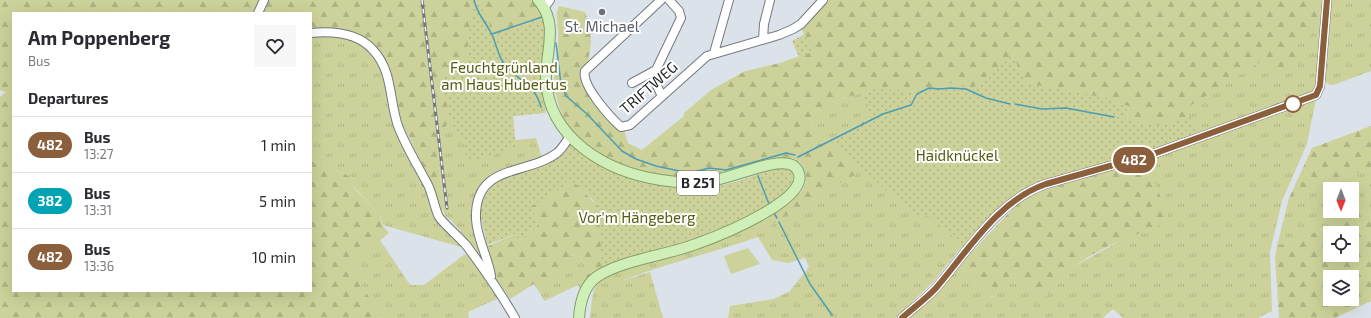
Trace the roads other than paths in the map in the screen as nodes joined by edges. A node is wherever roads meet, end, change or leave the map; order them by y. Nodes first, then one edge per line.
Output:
1 (264, 0) edge
2 (661, 0) edge
3 (669, 0) edge
4 (729, 0) edge
5 (770, 0) edge
6 (823, 0) edge
7 (1327, 0) edge
8 (544, 3) edge
9 (258, 12) edge
10 (312, 33) edge
11 (763, 40) junction
12 (714, 53) junction
13 (656, 70) junction
14 (632, 83) dead end
15 (662, 96) junction
16 (570, 136) junction
17 (492, 279) junction
18 (515, 318) edge
19 (579, 318) edge
20 (902, 318) edge

1 - 9 street
2 - 15 street, TRIFTWEG
3 - 13 street
4 - 12 street
5 - 11 street
6 - 11 street, TRIFTWEG
7 - 20 street
8 - 16 main road, B 251
10 - 17 street
11 - 12 street, TRIFTWEG
12 - 15 street, TRIFTWEG
13 - 14 street
13 - 15 street
16 - 17 street
16 - 19 main road, B 251
17 - 18 street

